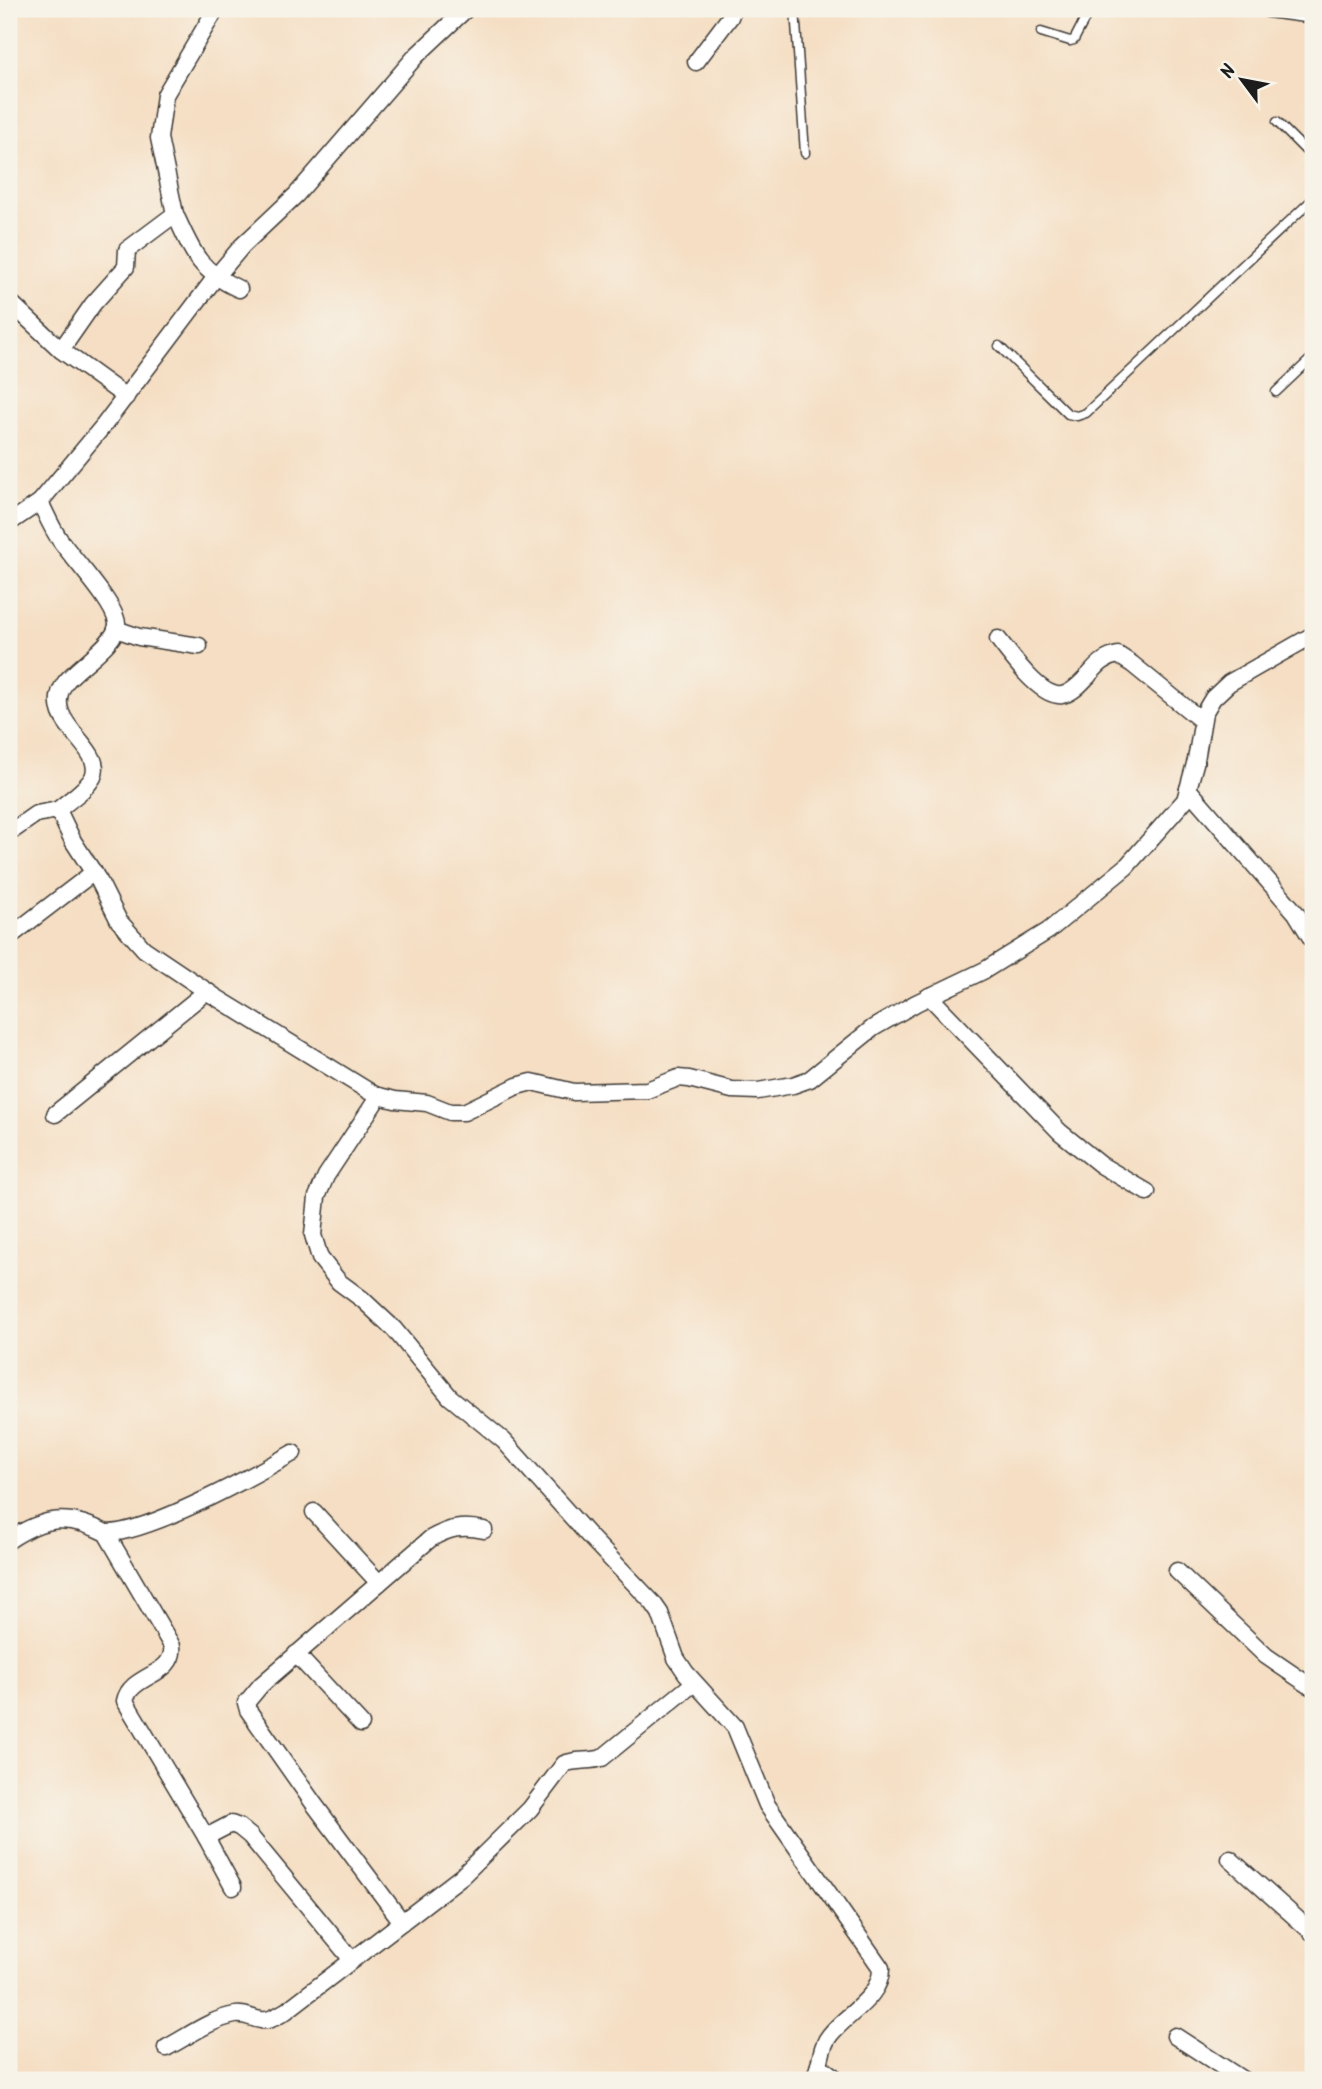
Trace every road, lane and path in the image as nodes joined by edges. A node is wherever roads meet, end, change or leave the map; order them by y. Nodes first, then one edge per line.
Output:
1 (216, 9) edge
2 (466, 9) edge
3 (733, 9) edge
4 (795, 9) edge
5 (1090, 9) edge
6 (1268, 9) edge
7 (1313, 15) edge
8 (1041, 32) dead end
9 (696, 62) dead end
10 (1278, 121) dead end
11 (805, 153) dead end
12 (1313, 158) edge
13 (1313, 199) edge
14 (175, 214) junction
15 (215, 278) junction
16 (239, 289) dead end
17 (9, 302) edge
18 (999, 345) dead end
19 (61, 350) junction
20 (1313, 357) edge
21 (1276, 392) dead end
22 (126, 397) junction
23 (40, 502) junction
24 (9, 523) edge
25 (116, 629) junction
26 (1313, 635) edge
27 (998, 639) dead end
28 (199, 646) dead end
29 (1202, 721) junction
30 (1188, 789) junction
31 (58, 810) junction
32 (9, 833) edge
33 (93, 872) junction
34 (9, 937) edge
35 (1313, 941) edge
36 (207, 991) junction
37 (929, 996) junction
38 (379, 1096) junction
39 (55, 1114) dead end
40 (1147, 1192) dead end
41 (293, 1453) dead end
42 (314, 1512) dead end
43 (484, 1530) dead end
44 (106, 1532) junction
45 (9, 1540) edge
46 (1177, 1571) dead end
47 (379, 1583) junction
48 (296, 1654) junction
49 (694, 1683) junction
50 (1313, 1688) edge
51 (360, 1724) dead end
52 (206, 1837) junction
53 (1230, 1859) dead end
54 (233, 1887) dead end
55 (402, 1922) junction
56 (1313, 1933) edge
57 (352, 1960) junction
58 (1175, 2036) dead end
59 (166, 2048) dead end
60 (816, 2073) edge
61 (838, 2080) edge
62 (1242, 2080) edge

1 - 14 street
2 - 15 street
3 - 9 street
4 - 11 lane
5 - 8 lane
6 - 7 street
10 - 12 lane
13 - 18 lane
14 - 15 street
14 - 19 street
15 - 16 street
15 - 22 street
17 - 19 street
19 - 22 street
20 - 21 lane
22 - 23 street
23 - 24 street
23 - 25 street
25 - 28 street
25 - 31 street
26 - 29 street
27 - 29 street
29 - 30 street
30 - 35 street
30 - 37 street
31 - 32 street
31 - 33 street
33 - 34 street
33 - 36 street
36 - 38 street
36 - 39 street
37 - 38 street
37 - 40 street
38 - 49 street
41 - 44 street
42 - 47 street
43 - 47 street
44 - 45 street
44 - 52 street
46 - 50 street
47 - 48 street
48 - 51 street
48 - 55 street
49 - 55 street
49 - 60 street
52 - 54 street
52 - 57 street
53 - 56 street
55 - 57 street
57 - 59 street
58 - 62 street
60 - 61 street

